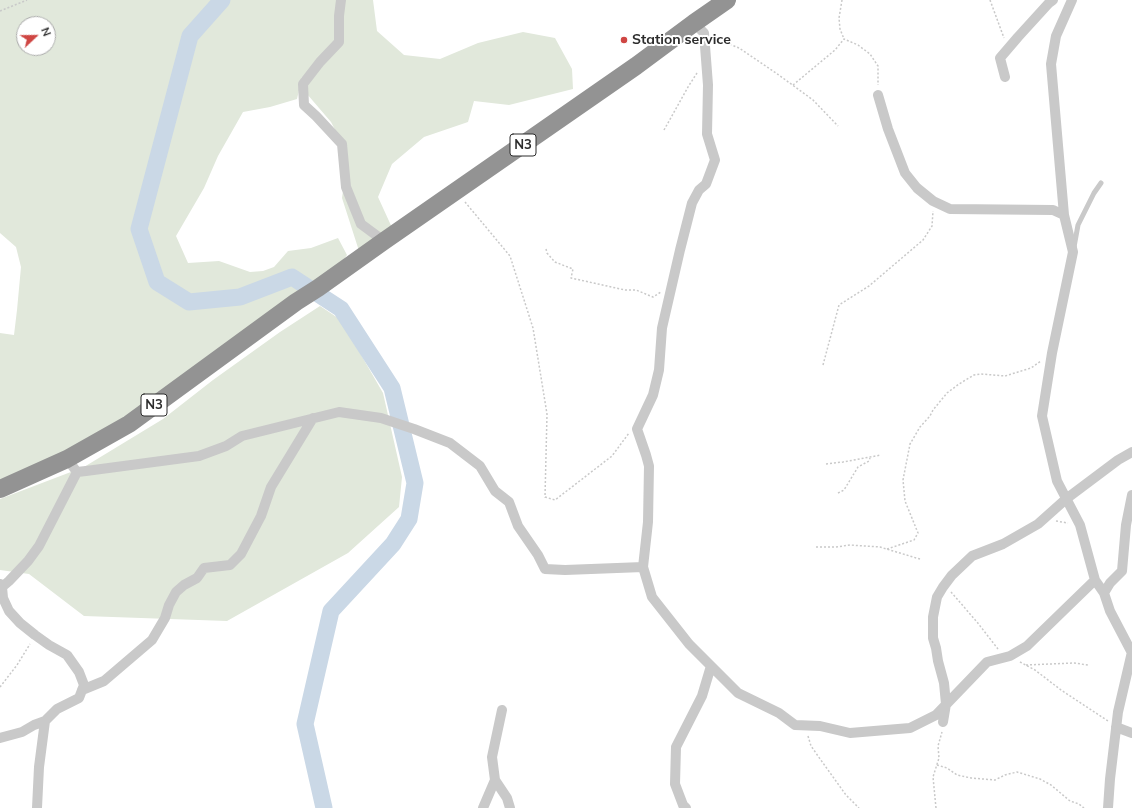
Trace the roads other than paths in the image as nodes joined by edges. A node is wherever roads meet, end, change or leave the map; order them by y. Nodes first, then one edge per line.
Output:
1 (341, 0) edge
2 (728, 0) edge
3 (1054, 0) edge
4 (1072, 0) edge
5 (699, 28) junction
6 (1005, 77) dead end
7 (878, 95) road end
8 (1101, 183) dead end
9 (1064, 215) junction
10 (384, 241) junction
11 (1074, 252) junction
12 (313, 418) junction
13 (1132, 452) edge
14 (72, 465) junction
15 (0, 489) edge
16 (1132, 495) edge
17 (1066, 499) junction
18 (1130, 527) edge
19 (643, 566) junction
20 (1095, 580) junction
21 (1, 586) edge
22 (1104, 593) junction
23 (1, 598) edge
24 (1132, 652) edge
25 (711, 666) junction
26 (82, 690) junction
27 (946, 704) junction
28 (502, 710) dead end
29 (45, 721) junction
30 (944, 722) road end
31 (1116, 727) junction
32 (1132, 733) edge
33 (0, 738) edge
34 (494, 780) junction
35 (37, 808) edge
36 (483, 808) edge
37 (510, 808) edge
38 (686, 808) edge
39 (1108, 808) edge

1 - 10 street
2 - 5 highway, N3
3 - 6 street
4 - 9 street
5 - 10 highway, N3
5 - 19 street
7 - 9 street
8 - 11 lane
9 - 11 street
10 - 14 highway, N3
11 - 17 street
12 - 14 street
12 - 19 street
12 - 26 street
13 - 17 street
14 - 15 highway, N3
14 - 21 street
16 - 18 street
17 - 20 street
17 - 27 street
18 - 22 street
19 - 25 street
20 - 22 street
20 - 27 street
21 - 23 street
22 - 24 street
23 - 26 street
24 - 31 street
25 - 27 street
25 - 38 street
26 - 29 street
27 - 30 street
28 - 34 street
29 - 33 street
29 - 35 street
31 - 32 street
31 - 39 street
34 - 36 street
34 - 37 street

